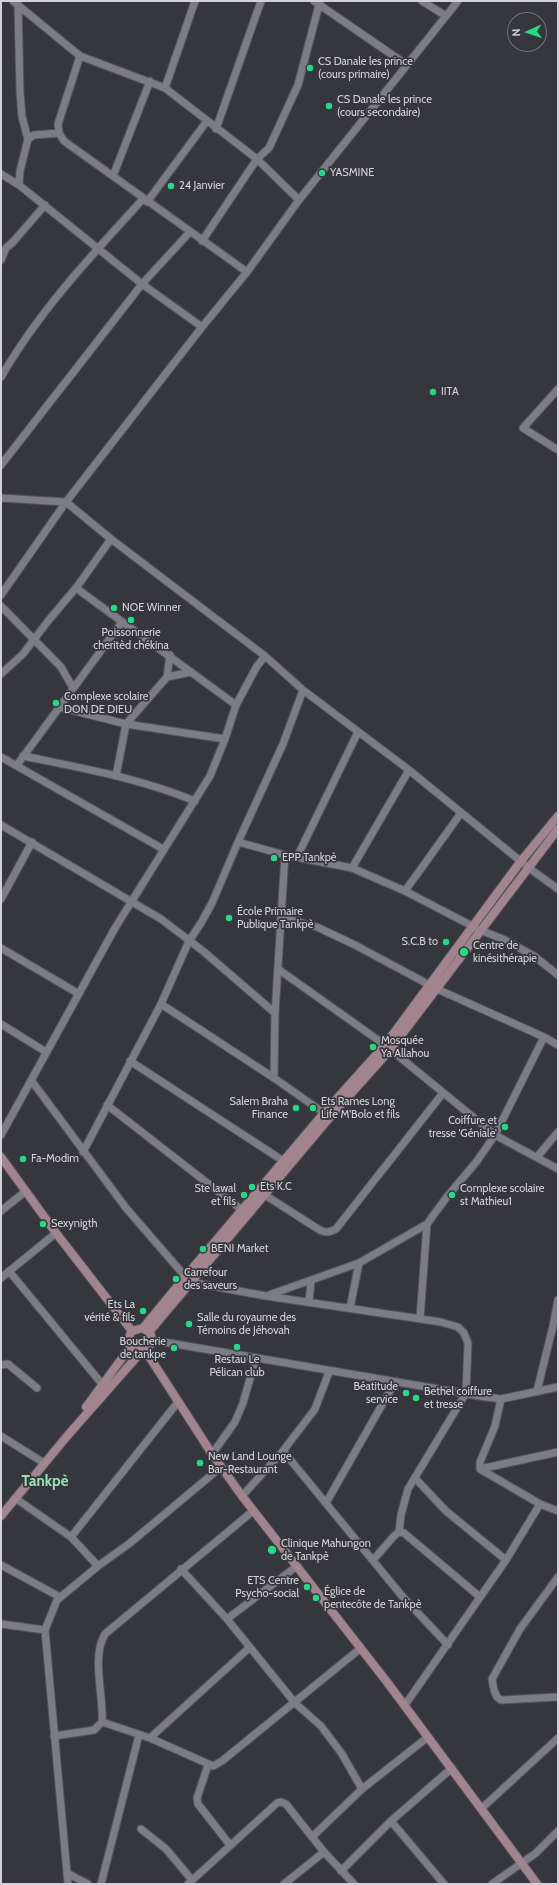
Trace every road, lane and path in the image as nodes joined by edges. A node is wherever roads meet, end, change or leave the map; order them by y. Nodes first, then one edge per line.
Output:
1 (195, 1) edge
2 (261, 1) edge
3 (422, 1) edge
4 (458, 1) edge
5 (318, 2) edge
6 (16, 3) edge
7 (446, 16) junction
8 (80, 56) junction
9 (407, 65) junction
10 (150, 81) junction
11 (165, 88) junction
12 (207, 121) junction
13 (216, 129) junction
14 (59, 133) junction
15 (28, 139) junction
16 (257, 159) junction
17 (1, 174) edge
18 (113, 176) junction
19 (19, 185) junction
20 (145, 200) junction
21 (299, 200) junction
22 (45, 206) junction
23 (189, 233) junction
24 (202, 241) junction
25 (4, 246) edge
26 (99, 248) junction
27 (1, 260) edge
28 (247, 272) junction
29 (142, 284) junction
30 (202, 327) junction
31 (1, 377) edge
32 (558, 389) edge
33 (558, 450) edge
34 (1, 465) edge
35 (1, 498) edge
36 (66, 502) junction
37 (111, 539) junction
38 (76, 588) junction
39 (1, 595) edge
40 (1, 606) edge
41 (122, 622) junction
42 (34, 638) junction
43 (170, 655) junction
44 (265, 656) junction
45 (191, 672) junction
46 (1, 674) edge
47 (167, 677) junction
48 (73, 688) junction
49 (302, 690) junction
50 (236, 705) junction
51 (59, 707) junction
52 (126, 724) junction
53 (358, 732) junction
54 (225, 739) junction
55 (23, 756) junction
56 (1, 757) edge
57 (16, 765) junction
58 (409, 770) junction
59 (116, 776) junction
60 (195, 801) junction
61 (461, 813) junction
62 (558, 816) edge
63 (1, 825) edge
64 (558, 830) edge
65 (32, 842) junction
66 (238, 842) junction
67 (163, 849) junction
68 (285, 855) junction
69 (297, 858) junction
70 (521, 861) junction
71 (352, 868) junction
72 (529, 868) junction
73 (558, 889) edge
74 (405, 891) junction
75 (1, 898) edge
76 (131, 901) junction
77 (281, 917) junction
78 (477, 928) junction
79 (189, 941) junction
80 (1, 948) edge
81 (278, 969) junction
82 (558, 975) edge
83 (434, 987) junction
84 (79, 994) junction
85 (161, 1004) junction
86 (275, 1013) junction
87 (1, 1024) edge
88 (544, 1037) junction
89 (558, 1045) edge
90 (388, 1047) junction
91 (46, 1052) junction
92 (130, 1061) junction
93 (274, 1078) junction
94 (31, 1080) junction
95 (443, 1093) junction
96 (107, 1105) junction
97 (324, 1113) junction
98 (558, 1132) edge
99 (1, 1135) edge
100 (494, 1135) junction
101 (84, 1152) junction
102 (1, 1157) edge
103 (537, 1157) junction
104 (287, 1163) junction
105 (558, 1169) edge
106 (26, 1191) junction
107 (264, 1195) junction
108 (242, 1210) junction
109 (1, 1211) edge
110 (427, 1224) junction
111 (56, 1233) junction
112 (358, 1263) junction
113 (9, 1271) junction
114 (1, 1278) edge
115 (187, 1279) junction
116 (310, 1280) junction
117 (266, 1296) junction
118 (558, 1300) edge
119 (309, 1302) junction
120 (350, 1308) junction
121 (420, 1318) junction
122 (146, 1330) junction
123 (132, 1331) junction
124 (152, 1340) junction
125 (131, 1346) junction
126 (144, 1350) junction
127 (256, 1358) junction
128 (1, 1365) edge
129 (329, 1372) junction
130 (395, 1382) junction
131 (102, 1384) junction
132 (558, 1387) edge
133 (37, 1388) dead end
134 (537, 1391) junction
135 (466, 1394) junction
136 (501, 1399) junction
137 (178, 1402) junction
138 (68, 1435) junction
139 (1, 1436) edge
140 (283, 1452) junction
141 (558, 1452) edge
142 (212, 1454) junction
143 (44, 1463) junction
144 (220, 1467) junction
145 (480, 1469) junction
146 (415, 1478) junction
147 (242, 1496) junction
148 (15, 1498) junction
149 (326, 1503) junction
150 (540, 1504) junction
151 (253, 1511) junction
152 (558, 1511) edge
153 (1, 1516) edge
154 (399, 1532) junction
155 (71, 1537) junction
156 (373, 1560) junction
157 (506, 1560) junction
158 (1, 1565) edge
159 (98, 1566) junction
160 (297, 1566) junction
161 (181, 1569) junction
162 (558, 1577) edge
163 (60, 1597) junction
164 (480, 1598) junction
165 (226, 1619) junction
166 (1, 1624) edge
167 (45, 1630) junction
168 (448, 1645) junction
169 (249, 1648) junction
170 (362, 1648) junction
171 (558, 1697) edge
172 (295, 1703) junction
173 (405, 1705) junction
174 (102, 1722) junction
175 (139, 1735) junction
176 (54, 1736) junction
177 (428, 1737) junction
178 (150, 1738) junction
179 (558, 1738) edge
180 (208, 1765) junction
181 (452, 1768) junction
182 (362, 1789) junction
183 (481, 1808) junction
184 (391, 1821) junction
185 (141, 1830) dead end
186 (558, 1831) edge
187 (312, 1837) junction
188 (230, 1845) junction
189 (324, 1852) junction
190 (521, 1863) junction
191 (341, 1871) junction
192 (67, 1873) junction
193 (190, 1882) edge
194 (68, 1884) edge
195 (88, 1884) edge
196 (101, 1884) edge
197 (284, 1884) edge
198 (354, 1884) edge
199 (444, 1884) edge
200 (492, 1884) edge
201 (537, 1884) edge

1 - 11 street
2 - 13 street
3 - 7 street
4 - 7 street
5 - 9 street
5 - 16 street
6 - 8 street
6 - 15 street
7 - 9 street
8 - 10 street
8 - 14 street
9 - 21 street
10 - 11 street
10 - 18 street
11 - 12 street
12 - 13 street
12 - 20 street
13 - 16 street
14 - 15 street
14 - 18 street
15 - 19 street
16 - 21 street
16 - 24 street
17 - 19 street
18 - 20 street
19 - 22 street
20 - 23 street
20 - 26 street
21 - 28 street
22 - 25 street
22 - 26 street
23 - 24 street
23 - 29 street
24 - 28 street
25 - 27 street
26 - 29 street
26 - 31 street
28 - 30 street
29 - 30 street
29 - 34 street
30 - 36 street
32 - 33 street
35 - 36 street
36 - 37 street
36 - 39 street
37 - 38 street
37 - 44 street
38 - 41 street
38 - 42 street
40 - 42 street
41 - 43 street
41 - 48 street
42 - 46 street
42 - 48 street
43 - 45 street
43 - 47 street
44 - 49 street
44 - 50 street
45 - 47 street
45 - 50 street
47 - 52 street
48 - 51 street
49 - 53 street
49 - 66 street
50 - 54 street
51 - 52 street
51 - 55 street
52 - 54 street
52 - 59 street
53 - 58 street
53 - 69 street
54 - 60 street
55 - 57 street
55 - 59 street
56 - 57 street
57 - 67 street
58 - 61 street
58 - 71 street
59 - 60 street
60 - 67 street
61 - 70 street
61 - 74 street
62 - 70 main road
63 - 65 street
64 - 72 main road
65 - 75 street
65 - 76 street
66 - 68 street
66 - 79 street
67 - 76 street
68 - 69 street
68 - 77 street
69 - 71 street
70 - 72 street
70 - 78 main road
71 - 74 street
72 - 73 street
72 - 78 main road
74 - 78 street
76 - 79 street
76 - 84 street
77 - 81 street
77 - 83 street
78 - 82 street
78 - 83 main road
79 - 85 street
79 - 86 street
80 - 84 street
81 - 86 street
81 - 90 street
83 - 88 street
83 - 90 main road
84 - 91 street
85 - 92 street
85 - 93 street
86 - 93 street
87 - 91 street
88 - 89 street
88 - 100 street
90 - 95 street
90 - 97 main road
90 - 104 main road
91 - 94 street
92 - 96 street
92 - 104 street
93 - 97 street
94 - 99 street
94 - 101 street
95 - 100 street
95 - 107 street
96 - 101 street
96 - 108 street
97 - 104 main road
98 - 103 street
100 - 103 street
100 - 110 street
101 - 115 street
102 - 106 main road
103 - 105 street
104 - 107 main road
104 - 108 main road
106 - 109 street
106 - 111 main road
107 - 115 main road
108 - 115 main road
110 - 112 street
110 - 121 street
111 - 113 street
111 - 123 main road
112 - 116 street
112 - 120 street
113 - 114 street
113 - 131 street
115 - 117 street
115 - 122 main road
116 - 117 street
116 - 119 street
117 - 119 street
118 - 134 street
119 - 120 street
120 - 121 street
121 - 135 street
122 - 123 main road
122 - 124 main road
123 - 125 main road
124 - 126 main road
124 - 127 street
125 - 126 main road
125 - 131 main road
126 - 137 main road
126 - 138 main road
127 - 129 street
127 - 142 street
128 - 133 street
129 - 130 street
129 - 140 street
130 - 135 street
130 - 149 street
131 - 138 main road
132 - 134 street
134 - 136 street
135 - 136 street
135 - 146 street
136 - 145 street
137 - 142 main road
137 - 155 street
138 - 143 main road
139 - 143 street
140 - 147 street
140 - 149 street
141 - 145 street
142 - 144 main road
143 - 148 main road
144 - 147 main road
144 - 159 street
145 - 150 street
146 - 154 street
146 - 157 street
147 - 151 main road
148 - 153 main road
148 - 155 street
149 - 156 street
150 - 152 street
150 - 157 street
151 - 160 main road
151 - 161 street
154 - 156 street
154 - 164 street
155 - 159 street
156 - 168 street
157 - 164 street
158 - 163 street
159 - 163 street
160 - 165 street
160 - 170 main road
161 - 165 street
161 - 174 street
162 - 171 street
163 - 167 street
164 - 168 street
165 - 169 street
166 - 167 street
167 - 176 street
168 - 173 street
169 - 172 street
169 - 178 street
170 - 172 street
170 - 173 main road
172 - 180 street
172 - 182 street
173 - 177 main road
174 - 175 street
174 - 176 street
175 - 178 street
175 - 196 street
176 - 192 street
177 - 181 main road
177 - 182 street
178 - 180 street
179 - 183 street
180 - 188 street
181 - 183 main road
181 - 184 street
182 - 187 street
183 - 190 main road
184 - 191 street
184 - 199 street
185 - 193 street
186 - 190 street
187 - 188 street
187 - 189 street
188 - 193 street
189 - 191 street
189 - 197 street
190 - 200 street
190 - 201 main road
191 - 198 street
192 - 194 street
192 - 195 street

